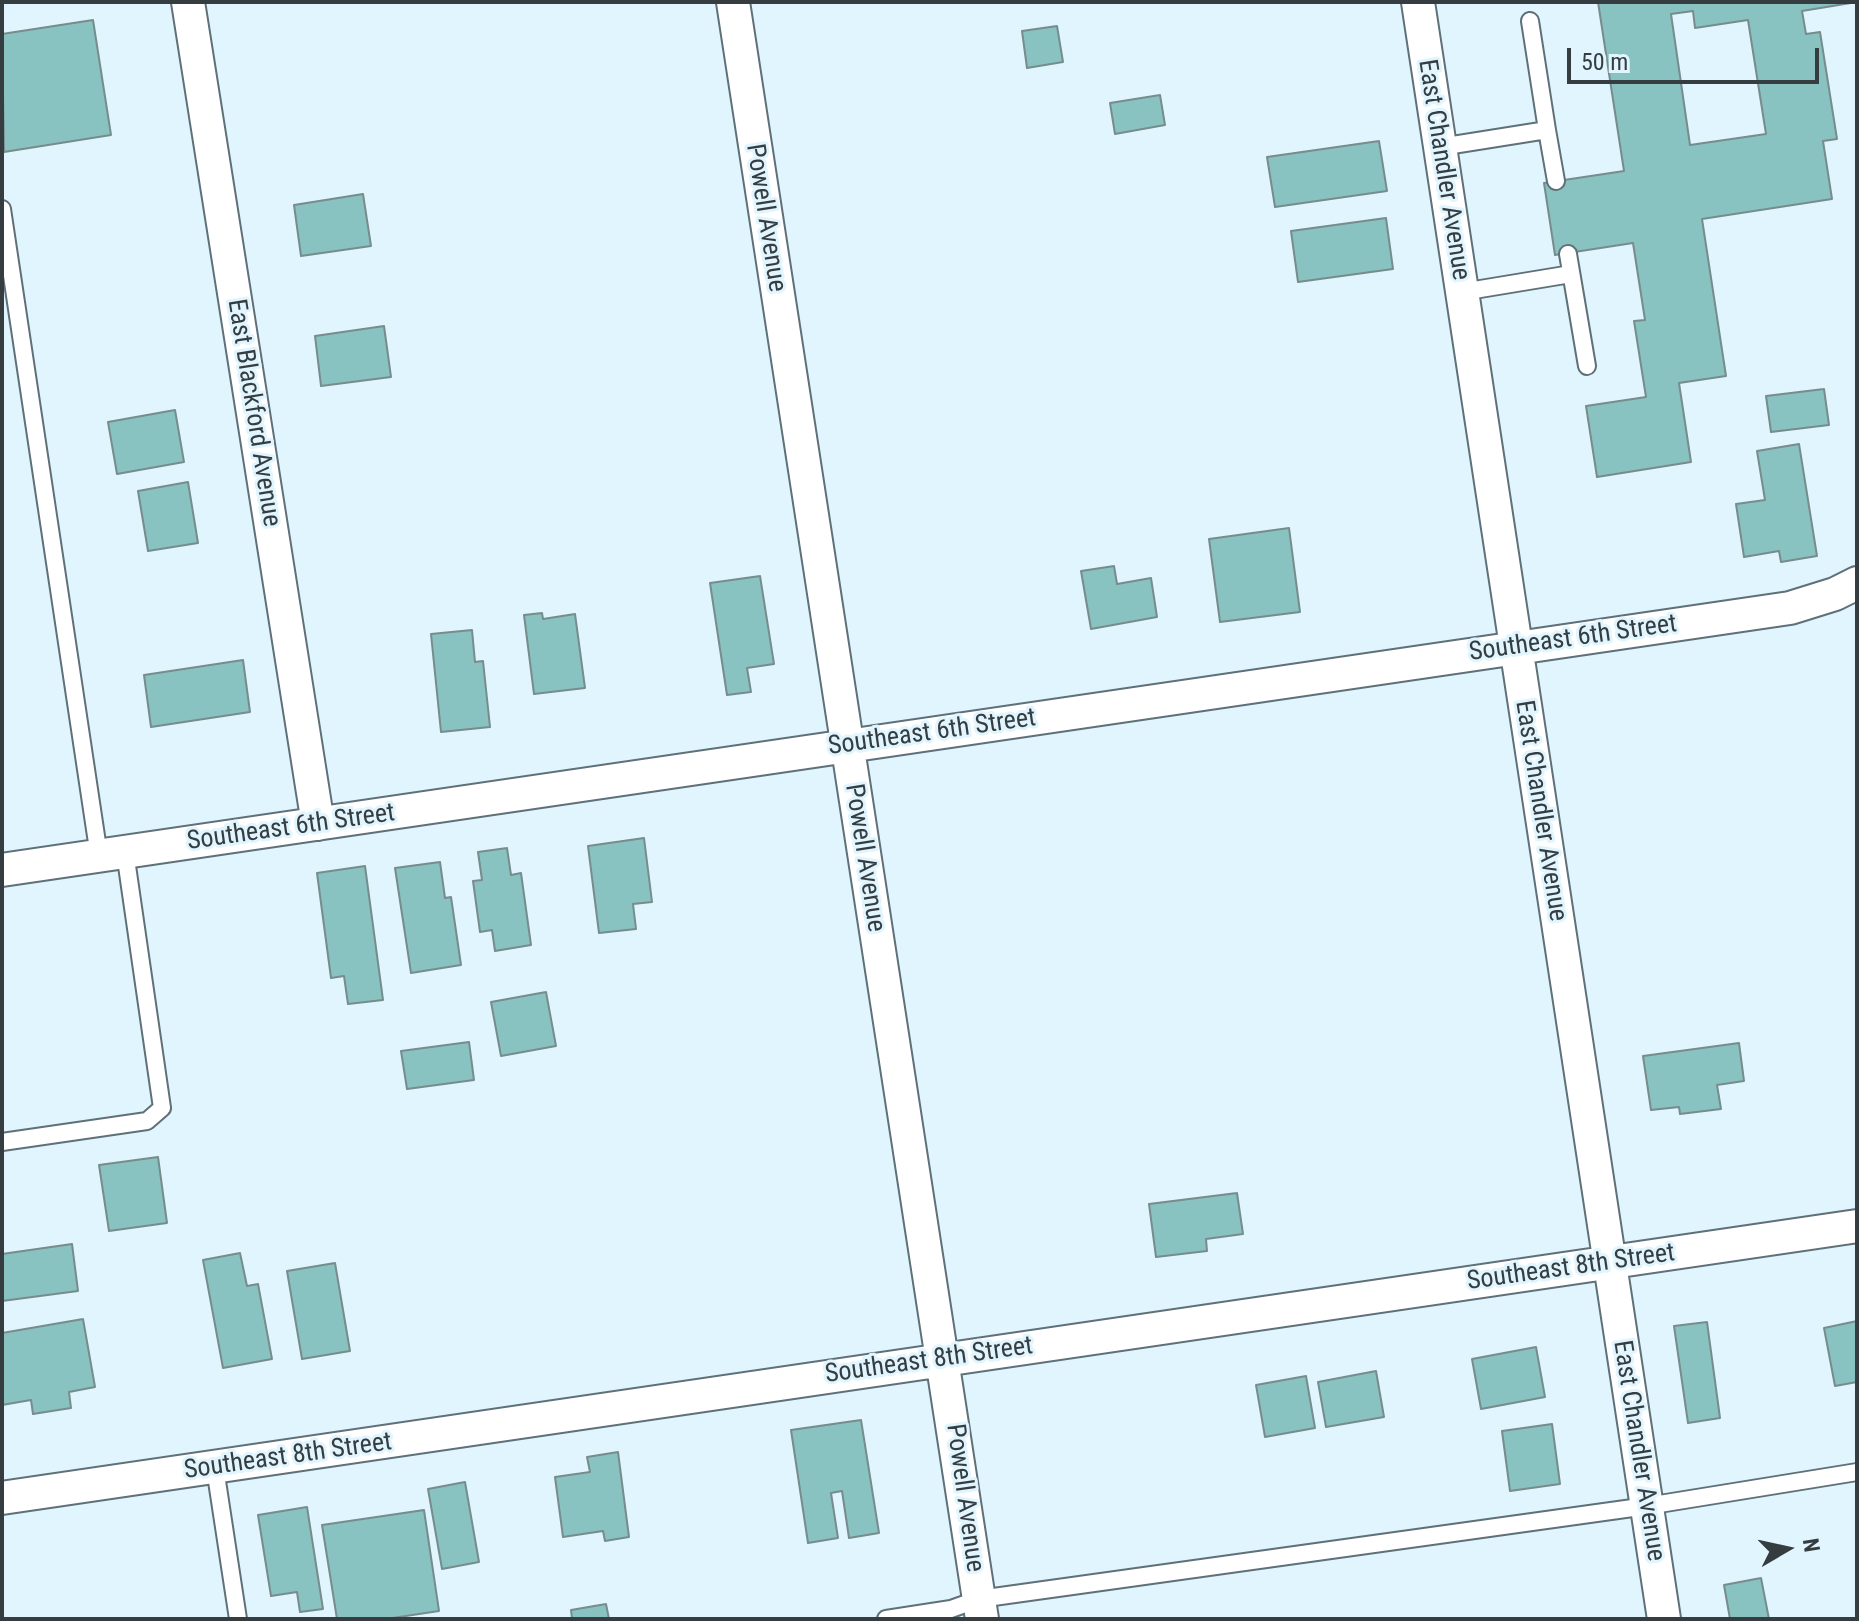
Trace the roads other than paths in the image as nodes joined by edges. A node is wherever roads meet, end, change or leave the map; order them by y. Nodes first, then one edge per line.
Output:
1 (188, 2) edge
2 (733, 2) edge
3 (1418, 2) edge
4 (1530, 21) dead end
5 (1547, 130) junction
6 (1440, 147) junction
7 (1556, 181) dead end
8 (2, 209) edge
9 (1568, 254) dead end
10 (1571, 274) junction
11 (1462, 292) junction
12 (1587, 366) dead end
13 (1857, 583) edge
14 (1515, 647) junction
15 (847, 746) junction
16 (318, 824) junction
17 (112, 854) junction
18 (2, 870) edge
19 (2, 1142) edge
20 (1857, 1226) edge
21 (1609, 1263) junction
22 (943, 1359) junction
23 (215, 1468) junction
24 (1857, 1472) edge
25 (2, 1498) edge
26 (1647, 1506) junction
27 (980, 1609) edge
28 (238, 1619) edge
29 (886, 1619) edge
30 (1664, 1619) edge

1 - 16 street, East Blackford Avenue
2 - 15 street, Powell Avenue
3 - 6 street, East Chandler Avenue
4 - 5 lane
5 - 6 lane
5 - 7 lane
6 - 11 street, East Chandler Avenue
8 - 17 lane
9 - 10 lane
10 - 11 lane
10 - 12 lane
11 - 14 street, East Chandler Avenue
13 - 14 street, Southeast 6th Street
14 - 15 street, Southeast 6th Street
14 - 21 street, East Chandler Avenue
15 - 16 street, Southeast 6th Street
15 - 22 street, Powell Avenue
16 - 17 street, Southeast 6th Street
17 - 18 street, Southeast 6th Street
17 - 19 lane
20 - 21 street, Southeast 8th Street
21 - 22 street, Southeast 8th Street
21 - 26 street, East Chandler Avenue
22 - 23 street, Southeast 8th Street
22 - 27 street, Powell Avenue
23 - 25 street, Southeast 8th Street
23 - 28 lane
24 - 26 lane
26 - 27 lane
26 - 30 street, East Chandler Avenue
27 - 29 lane

